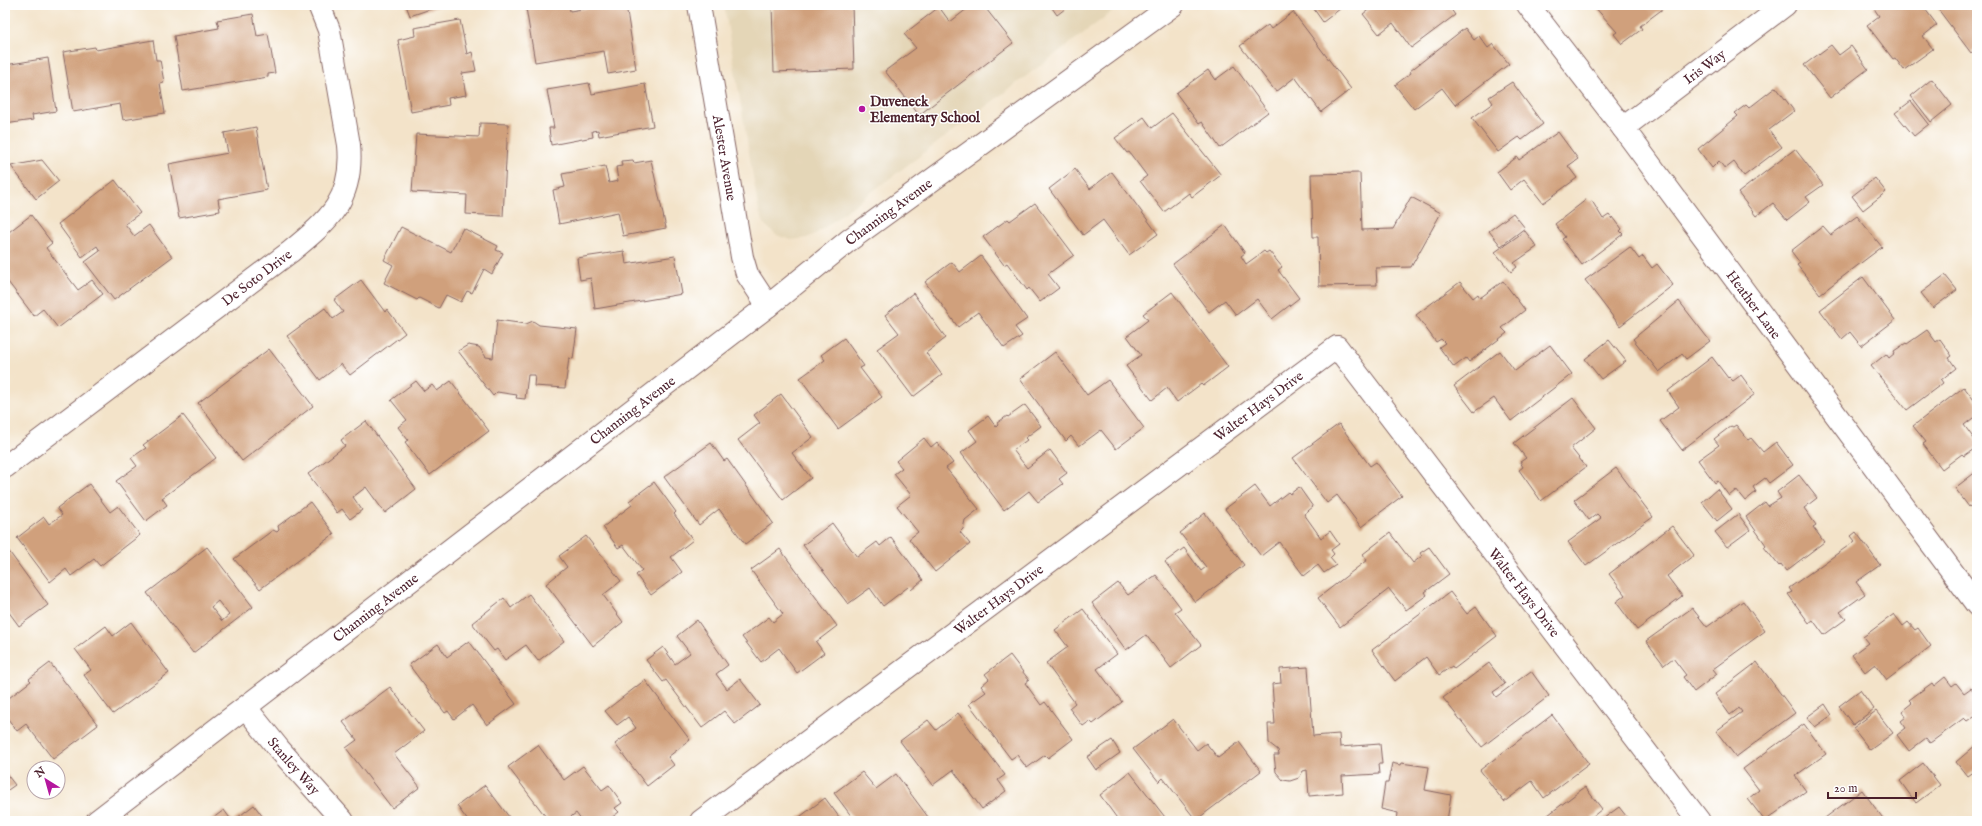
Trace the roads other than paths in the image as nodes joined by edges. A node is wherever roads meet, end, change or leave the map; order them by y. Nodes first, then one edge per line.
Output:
1 (319, 5) edge
2 (699, 5) edge
3 (1173, 5) edge
4 (1528, 5) edge
5 (1785, 5) edge
6 (1622, 128) junction
7 (768, 306) junction
8 (5, 467) edge
9 (1977, 605) edge
10 (246, 708) junction
11 (97, 821) edge
12 (343, 821) edge
13 (700, 821) edge
14 (1699, 821) edge

1 - 8 street, De Soto Drive
2 - 7 street, Alester Avenue
3 - 7 street, Channing Avenue
4 - 6 street, Heather Lane
5 - 6 street, Iris Way
6 - 9 street, Heather Lane
7 - 10 street, Channing Avenue
10 - 11 street, Channing Avenue
10 - 12 street, Stanley Way
13 - 14 street, Walter Hays Drive

